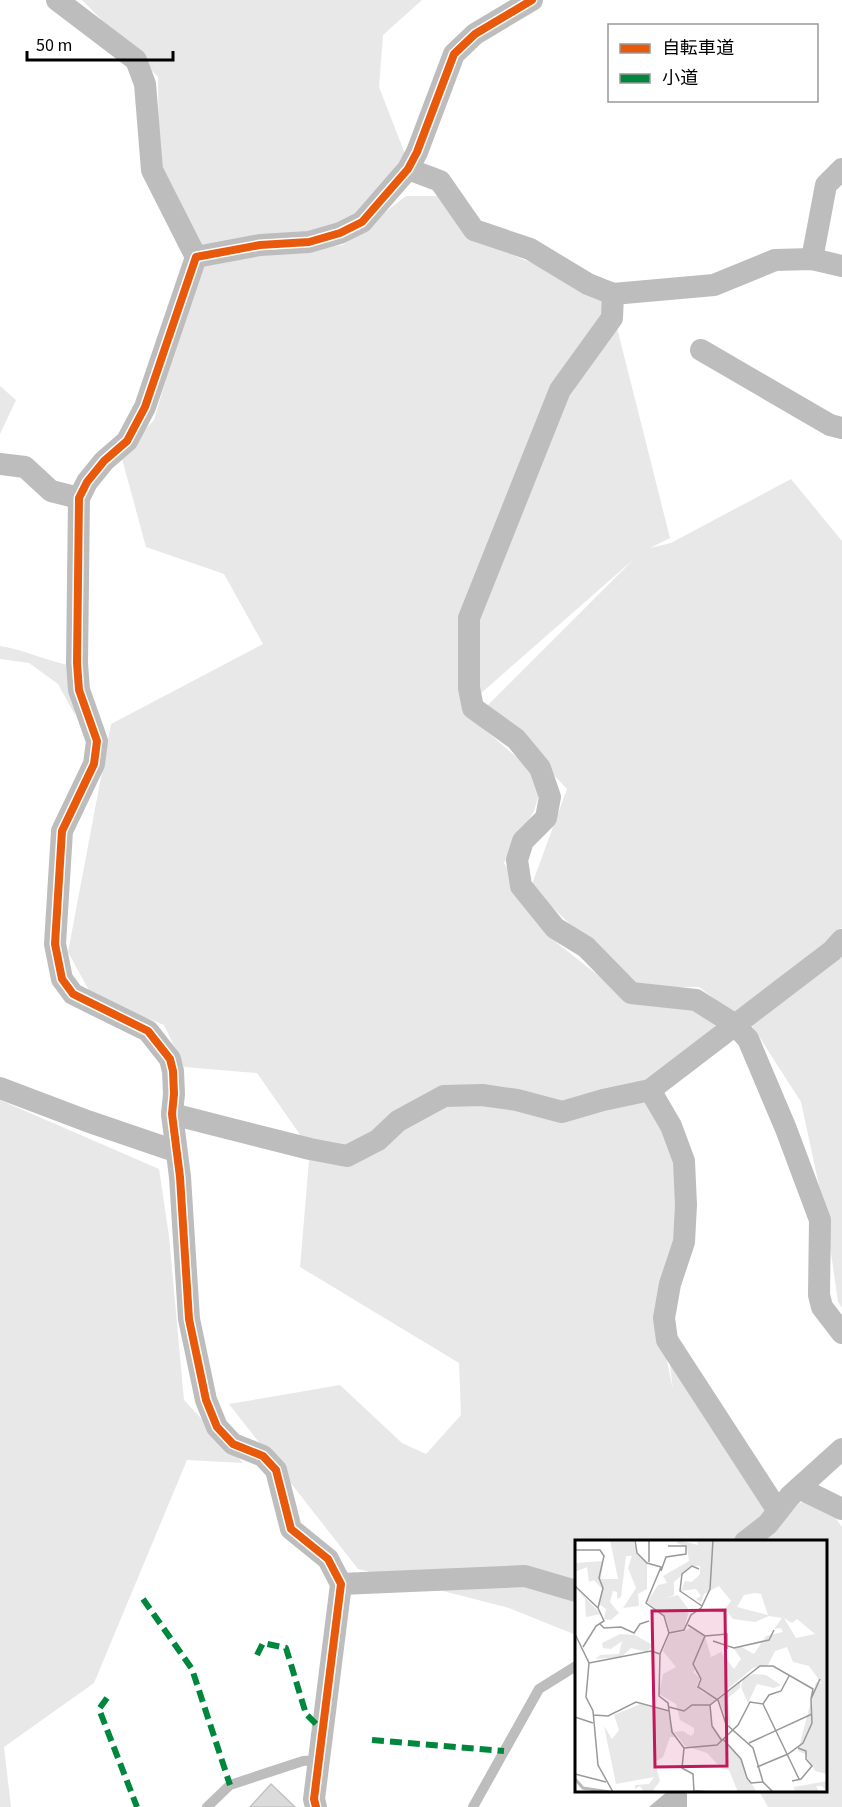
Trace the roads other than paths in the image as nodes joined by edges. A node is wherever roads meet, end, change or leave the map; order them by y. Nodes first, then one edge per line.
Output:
1 (57, 0) edge
2 (532, 0) edge
3 (408, 168) junction
4 (842, 169) edge
5 (196, 257) junction
6 (813, 259) junction
7 (842, 266) edge
8 (613, 294) junction
9 (701, 350) dead end
10 (842, 428) edge
11 (0, 464) edge
12 (79, 498) junction
13 (842, 940) edge
14 (735, 1024) junction
15 (0, 1088) edge
16 (650, 1090) junction
17 (172, 1114) junction
18 (176, 1151) junction
19 (842, 1333) edge
20 (842, 1449) edge
21 (799, 1488) junction
22 (842, 1509) edge
23 (778, 1511) junction
24 (748, 1540) edge
25 (341, 1584) junction
26 (575, 1591) edge
27 (575, 1667) edge
28 (319, 1760) junction
29 (207, 1807) edge
30 (316, 1807) edge
31 (473, 1807) edge

1 - 5 street
2 - 3 street
3 - 5 street
3 - 8 street
4 - 6 street
5 - 12 street
6 - 7 street
6 - 8 street
8 - 14 street
9 - 10 street
11 - 12 street
12 - 17 street
13 - 14 street
14 - 16 street
14 - 19 street
15 - 18 street
16 - 17 street
16 - 23 street
17 - 18 street
18 - 25 street
20 - 21 street
21 - 22 street
21 - 23 street
23 - 24 street
25 - 26 street
25 - 28 street
27 - 31 lane
28 - 29 lane
28 - 30 street

